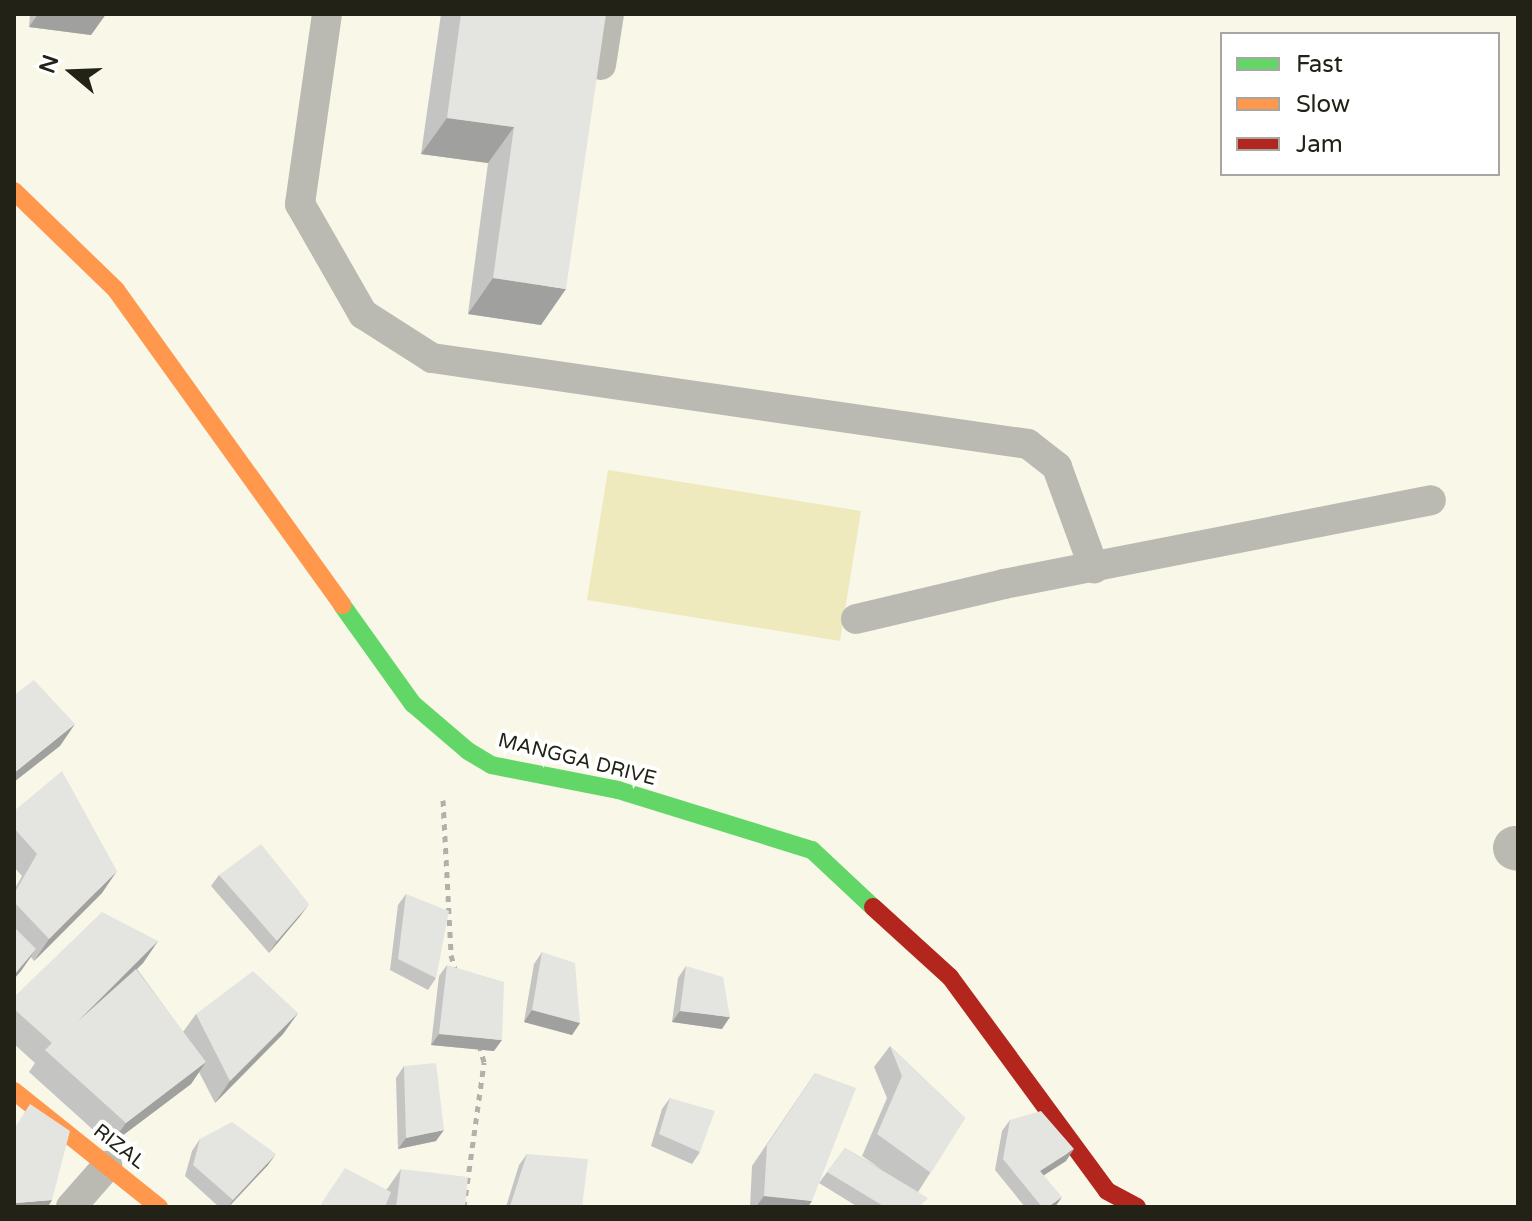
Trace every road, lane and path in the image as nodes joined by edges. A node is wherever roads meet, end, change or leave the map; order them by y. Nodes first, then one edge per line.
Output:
1 (327, 14) edge
2 (609, 14) edge
3 (601, 65) edge
4 (14, 191) edge
5 (1431, 500) dead end
6 (1094, 568) junction
7 (856, 619) dead end
8 (441, 727) junction
9 (460, 986) edge
10 (475, 1031) edge
11 (14, 1091) edge
12 (107, 1166) junction
13 (1111, 1202) edge
14 (71, 1207) edge
15 (159, 1207) edge
16 (464, 1207) edge

1 - 6 lane
2 - 3 lane
4 - 8 street, MANGGA DRIVE
5 - 6 lane
6 - 7 lane
8 - 9 path
8 - 13 street, MANGGA DRIVE
10 - 16 path
11 - 12 street, RIZAL
12 - 14 lane
12 - 15 street, RIZAL

